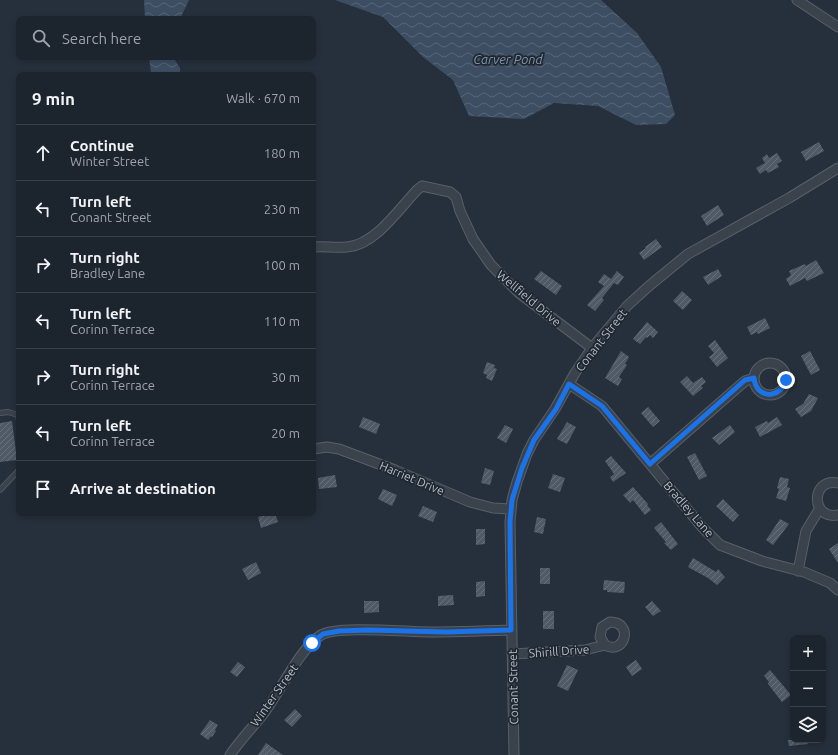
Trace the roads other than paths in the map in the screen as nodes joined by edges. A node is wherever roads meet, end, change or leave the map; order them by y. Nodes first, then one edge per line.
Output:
1 (797, 0) edge
2 (838, 27) edge
3 (838, 168) edge
4 (316, 247) edge
5 (592, 348) junction
6 (754, 378) dead end
7 (569, 384) junction
8 (0, 413) edge
9 (16, 414) edge
10 (316, 449) edge
11 (650, 464) junction
12 (16, 473) edge
13 (838, 483) edge
14 (0, 490) edge
15 (820, 508) junction
16 (511, 509) junction
17 (838, 514) edge
18 (798, 571) junction
19 (838, 590) edge
20 (511, 630) junction
21 (605, 645) dead end
22 (512, 654) junction
23 (230, 755) edge
24 (514, 755) edge

1 - 2 street
3 - 5 street, Conant Street
4 - 5 street, Wellfield Drive
5 - 7 street, Conant Street
6 - 11 street
7 - 11 street, Bradley Lane
7 - 16 street, Conant Street
8 - 9 lane
10 - 16 street, Harriet Drive
11 - 18 street, Bradley Lane
12 - 14 lane
13 - 15 street
15 - 17 street
15 - 18 street
16 - 20 street, Conant Street
18 - 19 street, Bradley Lane
20 - 22 street, Conant Street
20 - 23 street, Winter Street
21 - 22 street, Shirill Drive
22 - 24 street, Conant Street

